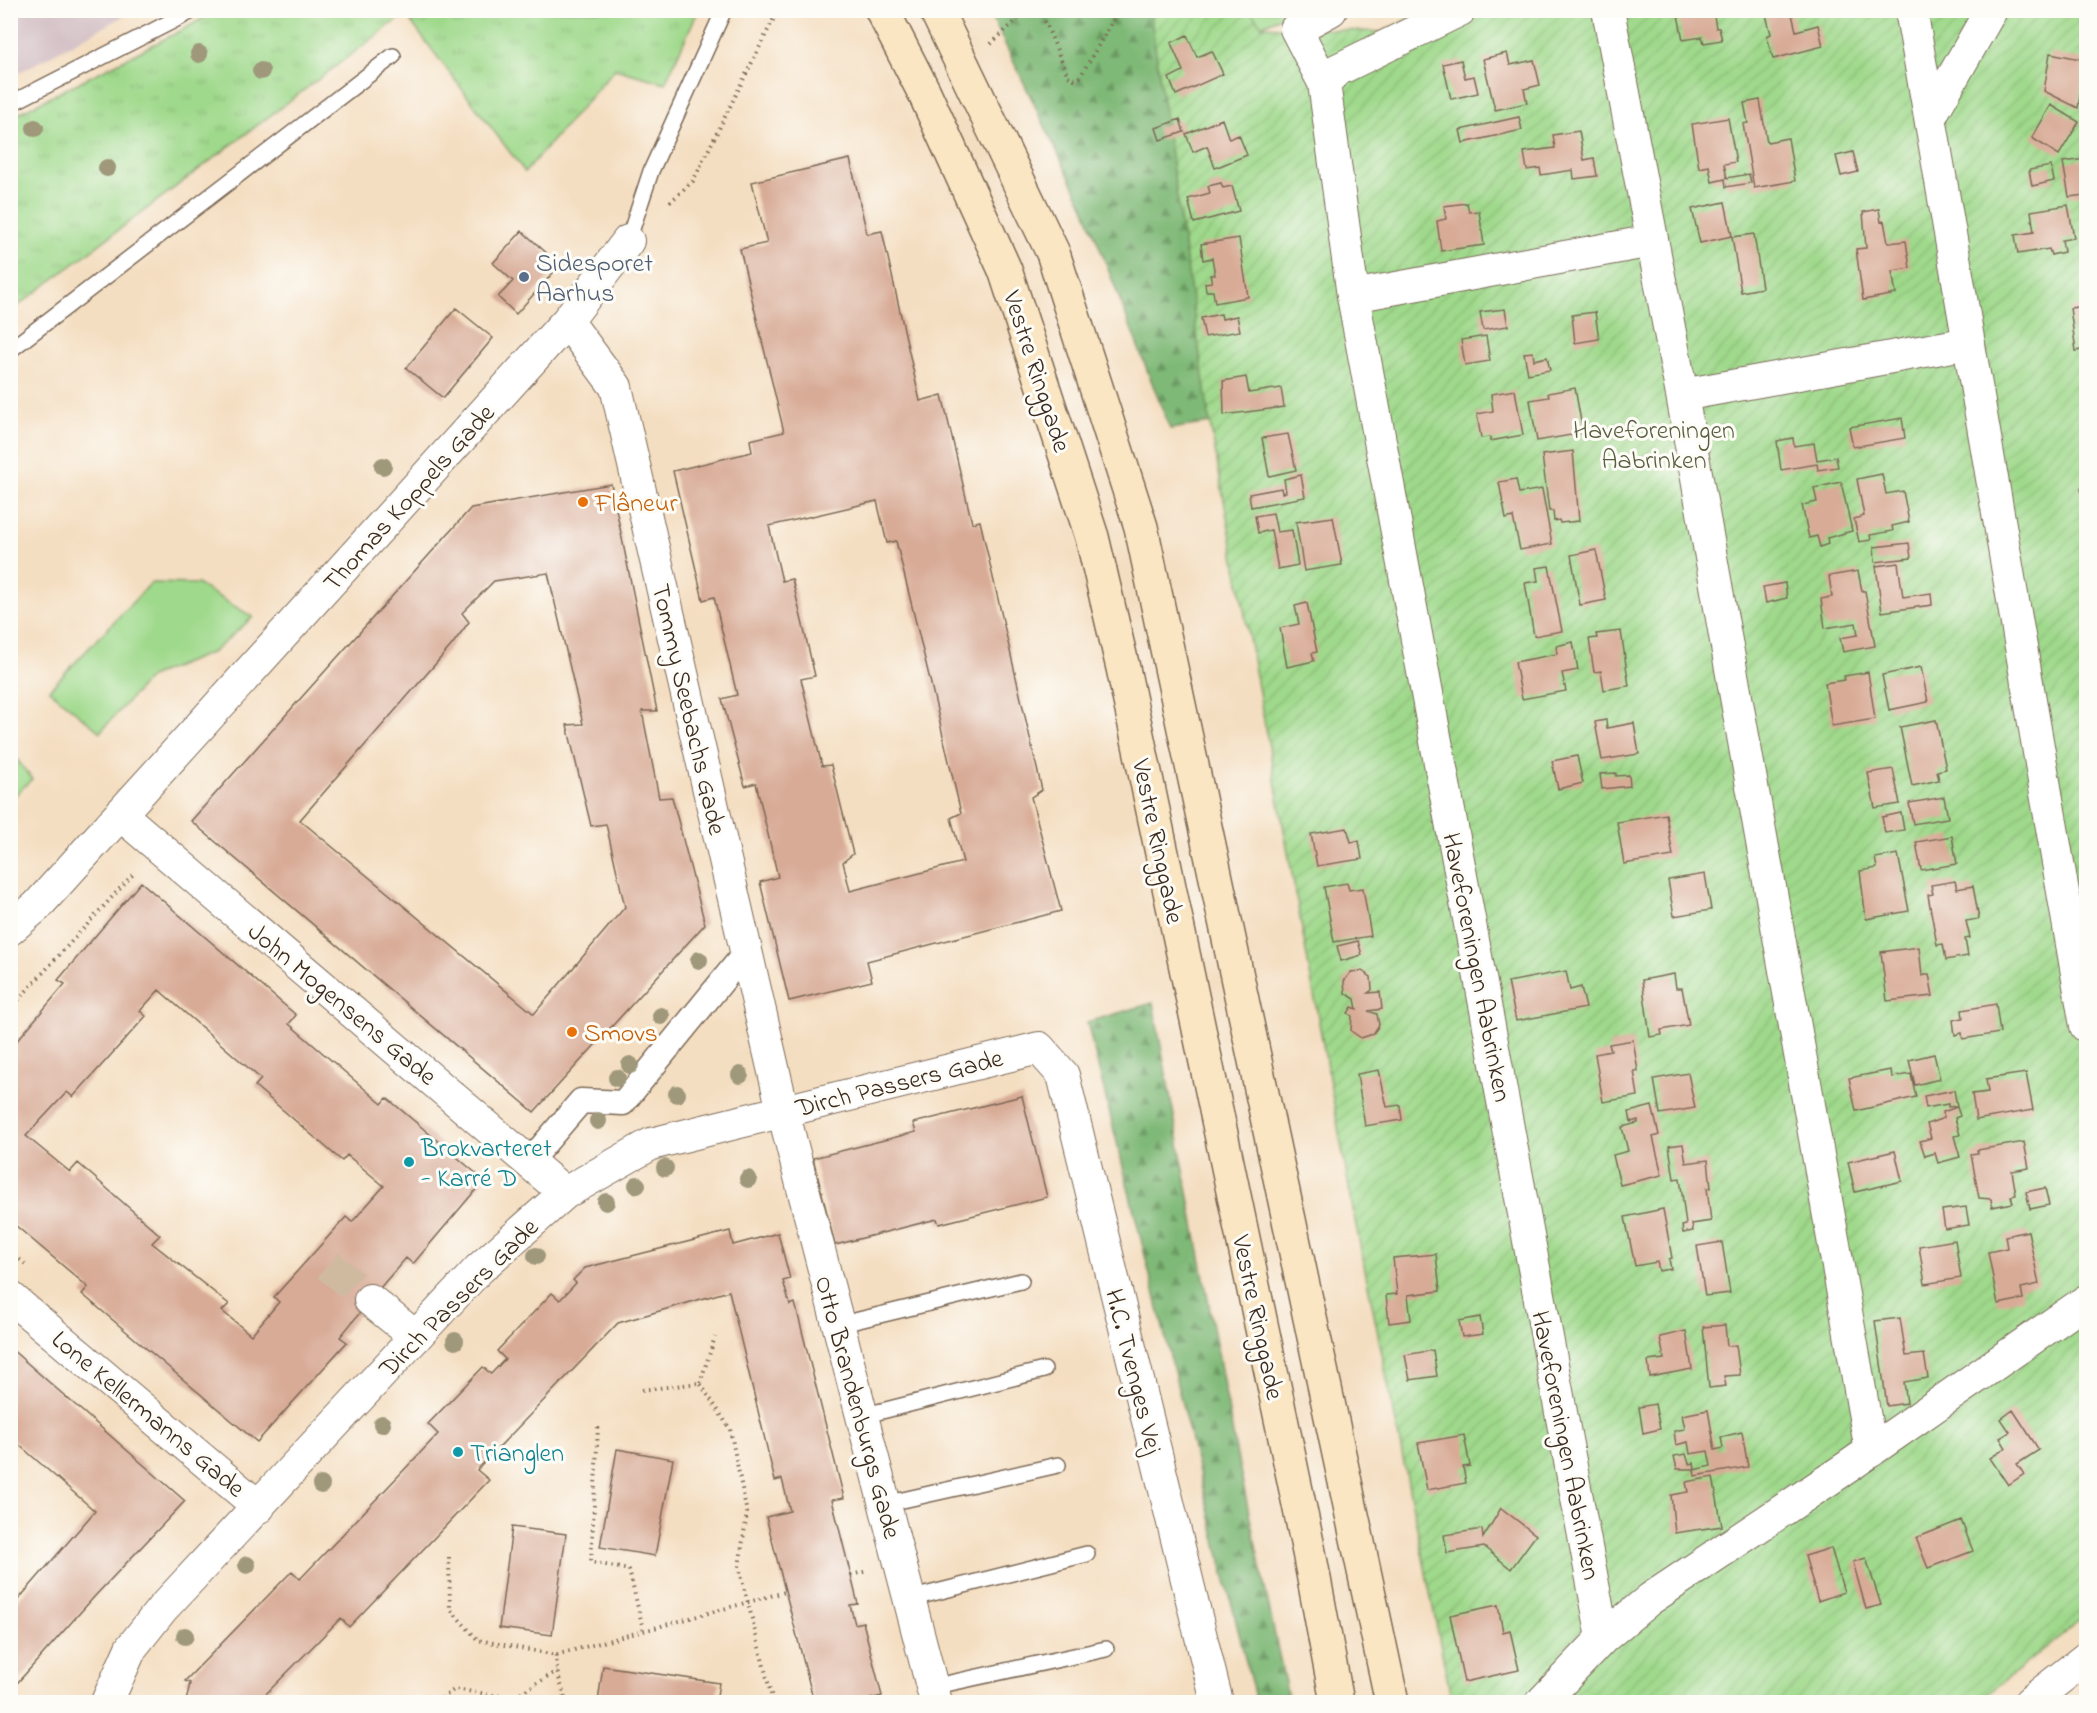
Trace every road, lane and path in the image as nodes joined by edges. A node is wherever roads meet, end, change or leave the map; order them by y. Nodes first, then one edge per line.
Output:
1 (194, 10) edge
2 (724, 10) edge
3 (778, 10) edge
4 (882, 10) edge
5 (1027, 10) edge
6 (1040, 10) edge
7 (1119, 10) edge
8 (1331, 10) edge
9 (1460, 10) edge
10 (1608, 10) edge
11 (1911, 10) edge
12 (1991, 10) edge
13 (938, 14) edge
14 (393, 56) dead end
15 (965, 69) junction
16 (1324, 83) junction
17 (10, 105) edge
18 (1930, 117) junction
19 (669, 203) dead end
20 (628, 241) joint
21 (1652, 241) junction
22 (1353, 296) junction
23 (567, 321) junction
24 (1969, 343) junction
25 (10, 350) edge
26 (1682, 395) junction
27 (120, 814) junction
28 (136, 870) dead end
29 (10, 929) edge
30 (746, 952) junction
31 (10, 1009) edge
32 (2086, 1026) edge
33 (1039, 1048) joint
34 (783, 1111) junction
35 (529, 1162) junction
36 (565, 1193) junction
37 (1022, 1281) dead end
38 (10, 1297) edge
39 (370, 1300) tunnel mouth
40 (2086, 1301) edge
41 (838, 1325) junction
42 (715, 1336) dead end
43 (416, 1337) junction
44 (1044, 1370) dead end
45 (700, 1383) junction
46 (642, 1390) dead end
47 (862, 1416) junction
48 (598, 1427) dead end
49 (1871, 1451) junction
50 (1058, 1465) dead end
51 (885, 1504) junction
52 (259, 1507) junction
53 (1087, 1554) dead end
54 (449, 1557) dead end
55 (785, 1592) dead end
56 (909, 1599) junction
57 (747, 1602) junction
58 (643, 1629) junction
59 (1603, 1638) junction
60 (1106, 1648) dead end
61 (556, 1655) junction
62 (2086, 1658) edge
63 (557, 1671) junction
64 (934, 1695) edge
65 (107, 1702) edge
66 (437, 1702) edge
67 (566, 1702) edge
68 (773, 1702) edge
69 (1217, 1702) edge
70 (1337, 1702) edge
71 (1392, 1702) edge
72 (1542, 1702) edge
73 (2030, 1702) edge

1 - 17 lane
2 - 20 lane, Thomas Koppels Gade
3 - 19 path
4 - 70 main road, Vestre Ringgade
5 - 15 path
6 - 7 path
8 - 16 street, Haveforeningen Aabrinken
9 - 16 street
10 - 21 street
11 - 18 street
12 - 18 street
13 - 15 main road, Vestre Ringgade
14 - 25 lane
15 - 71 main road, Vestre Ringgade
16 - 22 street, Haveforeningen Aabrinken
18 - 24 street
20 - 23 street, Thomas Koppels Gade
21 - 22 street
21 - 26 street
22 - 59 street, Haveforeningen Aabrinken
23 - 27 street, Thomas Koppels Gade
23 - 30 street, Tommy Seebachs Gade
24 - 26 street
24 - 32 street
26 - 49 street
27 - 29 street, Thomas Koppels Gade
27 - 35 street, John Mogensens Gade
28 - 31 path
30 - 34 street, Tommy Seebachs Gade
30 - 35 street
33 - 34 street, Dirch Passers Gade
33 - 69 street, H.C. Tvenges Vej
34 - 36 street, Dirch Passers Gade
34 - 41 street, Otto Brandenburgs Gade
35 - 36 street, John Mogensens Gade
36 - 43 street, Dirch Passers Gade
37 - 41 lane
38 - 52 street, Lone Kellermanns Gade
39 - 43 street
40 - 49 street
41 - 47 street, Otto Brandenburgs Gade
42 - 45 path
43 - 52 street, Dirch Passers Gade
44 - 47 lane
45 - 46 path
45 - 57 path
47 - 51 street, Otto Brandenburgs Gade
48 - 58 path
49 - 59 street
50 - 51 lane
51 - 56 street, Otto Brandenburgs Gade
52 - 65 street, Dirch Passers Gade
53 - 56 lane
54 - 61 path
55 - 57 path
56 - 64 street, Otto Brandenburgs Gade
57 - 58 path
57 - 68 path
58 - 61 path
59 - 72 street
60 - 64 lane
61 - 63 path
62 - 73 street
63 - 66 path
63 - 67 path

